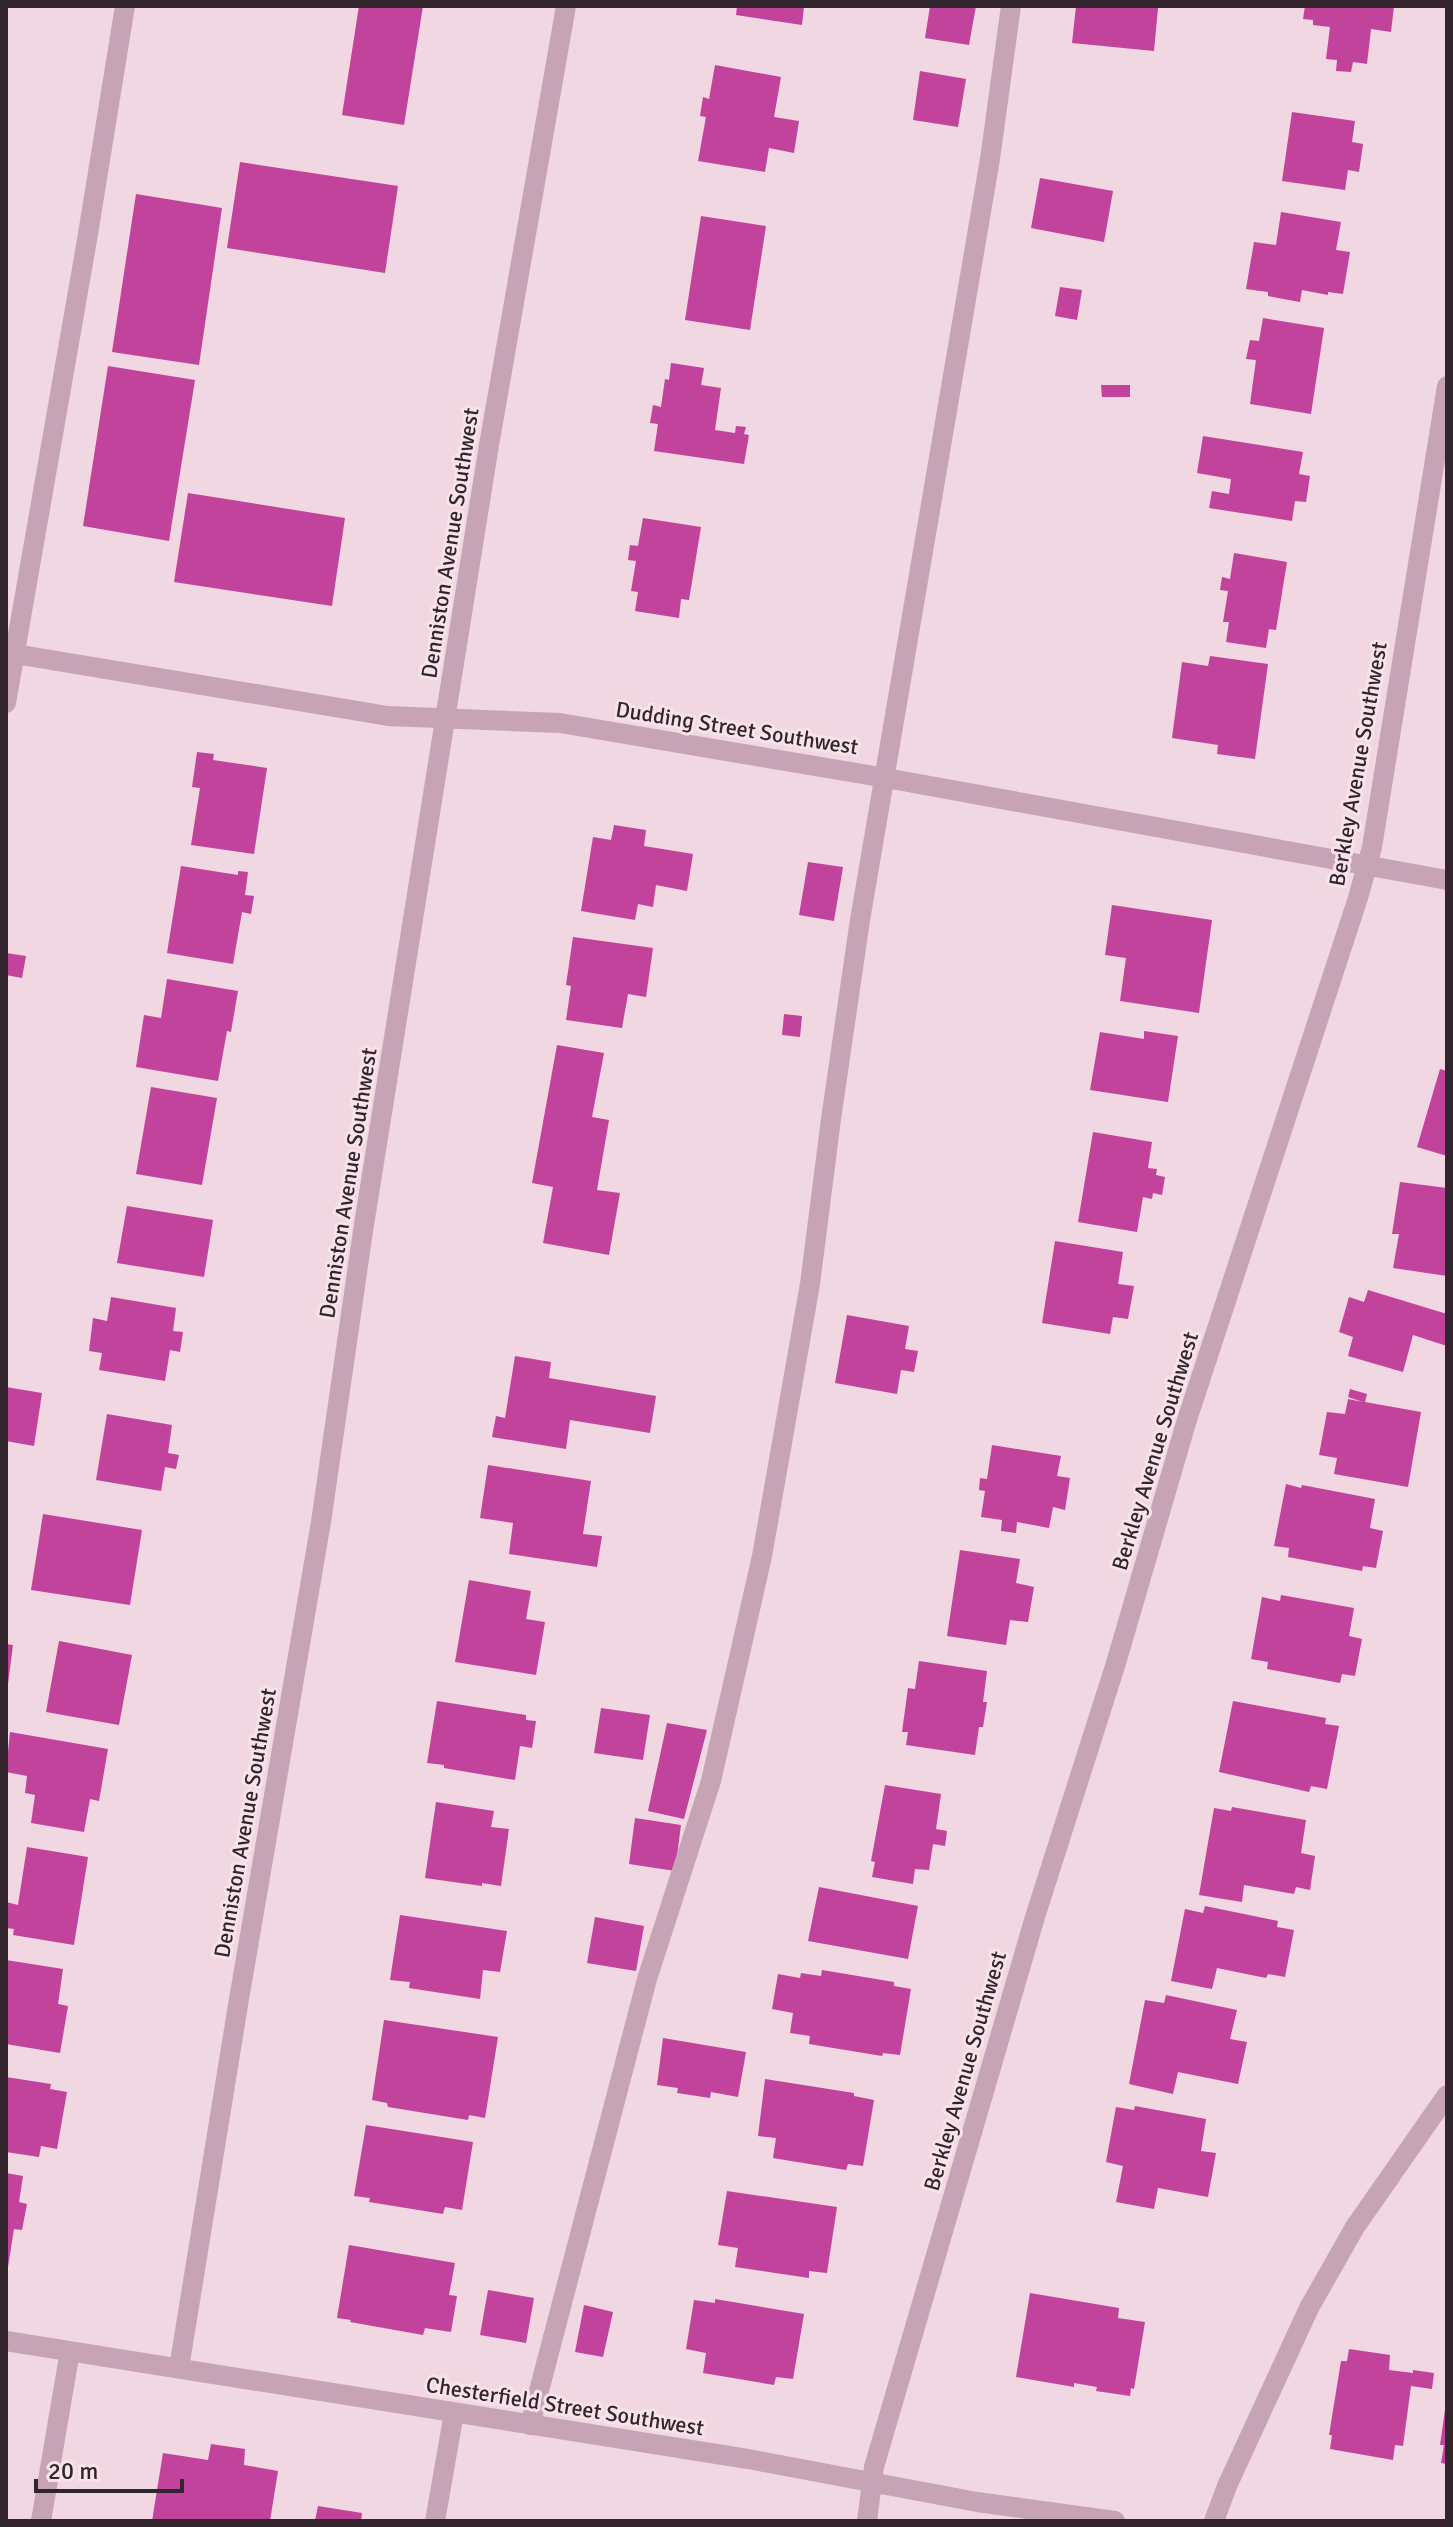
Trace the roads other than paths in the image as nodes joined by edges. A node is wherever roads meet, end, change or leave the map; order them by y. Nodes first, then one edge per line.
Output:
1 (125, 6) edge
2 (566, 6) edge
3 (1011, 6) edge
4 (1447, 386) edge
5 (15, 654) junction
6 (6, 703) edge
7 (447, 718) junction
8 (886, 778) junction
9 (1367, 865) junction
10 (1447, 880) edge
11 (1447, 2095) edge
12 (6, 2341) edge
13 (70, 2351) junction
14 (179, 2368) junction
15 (454, 2413) junction
16 (530, 2425) junction
17 (872, 2482) junction
18 (41, 2521) edge
19 (435, 2521) edge
20 (867, 2521) edge
21 (1115, 2521) edge
22 (1214, 2521) edge

1 - 5 street
2 - 7 street, Denniston Avenue Southwest
3 - 8 street
4 - 9 street, Berkley Avenue Southwest
5 - 6 street
5 - 7 street, Dudding Street Southwest
7 - 8 street, Dudding Street Southwest
7 - 14 street, Denniston Avenue Southwest
8 - 9 street, Dudding Street Southwest
8 - 16 street
9 - 10 street, Dudding Street Southwest
9 - 17 street, Berkley Avenue Southwest
11 - 22 street
12 - 13 street, Chesterfield Street Southwest
13 - 14 street, Chesterfield Street Southwest
13 - 18 street
14 - 15 street, Chesterfield Street Southwest
15 - 16 street, Chesterfield Street Southwest
15 - 19 street
16 - 17 street, Chesterfield Street Southwest
17 - 20 street, Berkley Avenue Southwest
17 - 21 street, Chesterfield Street Southwest

